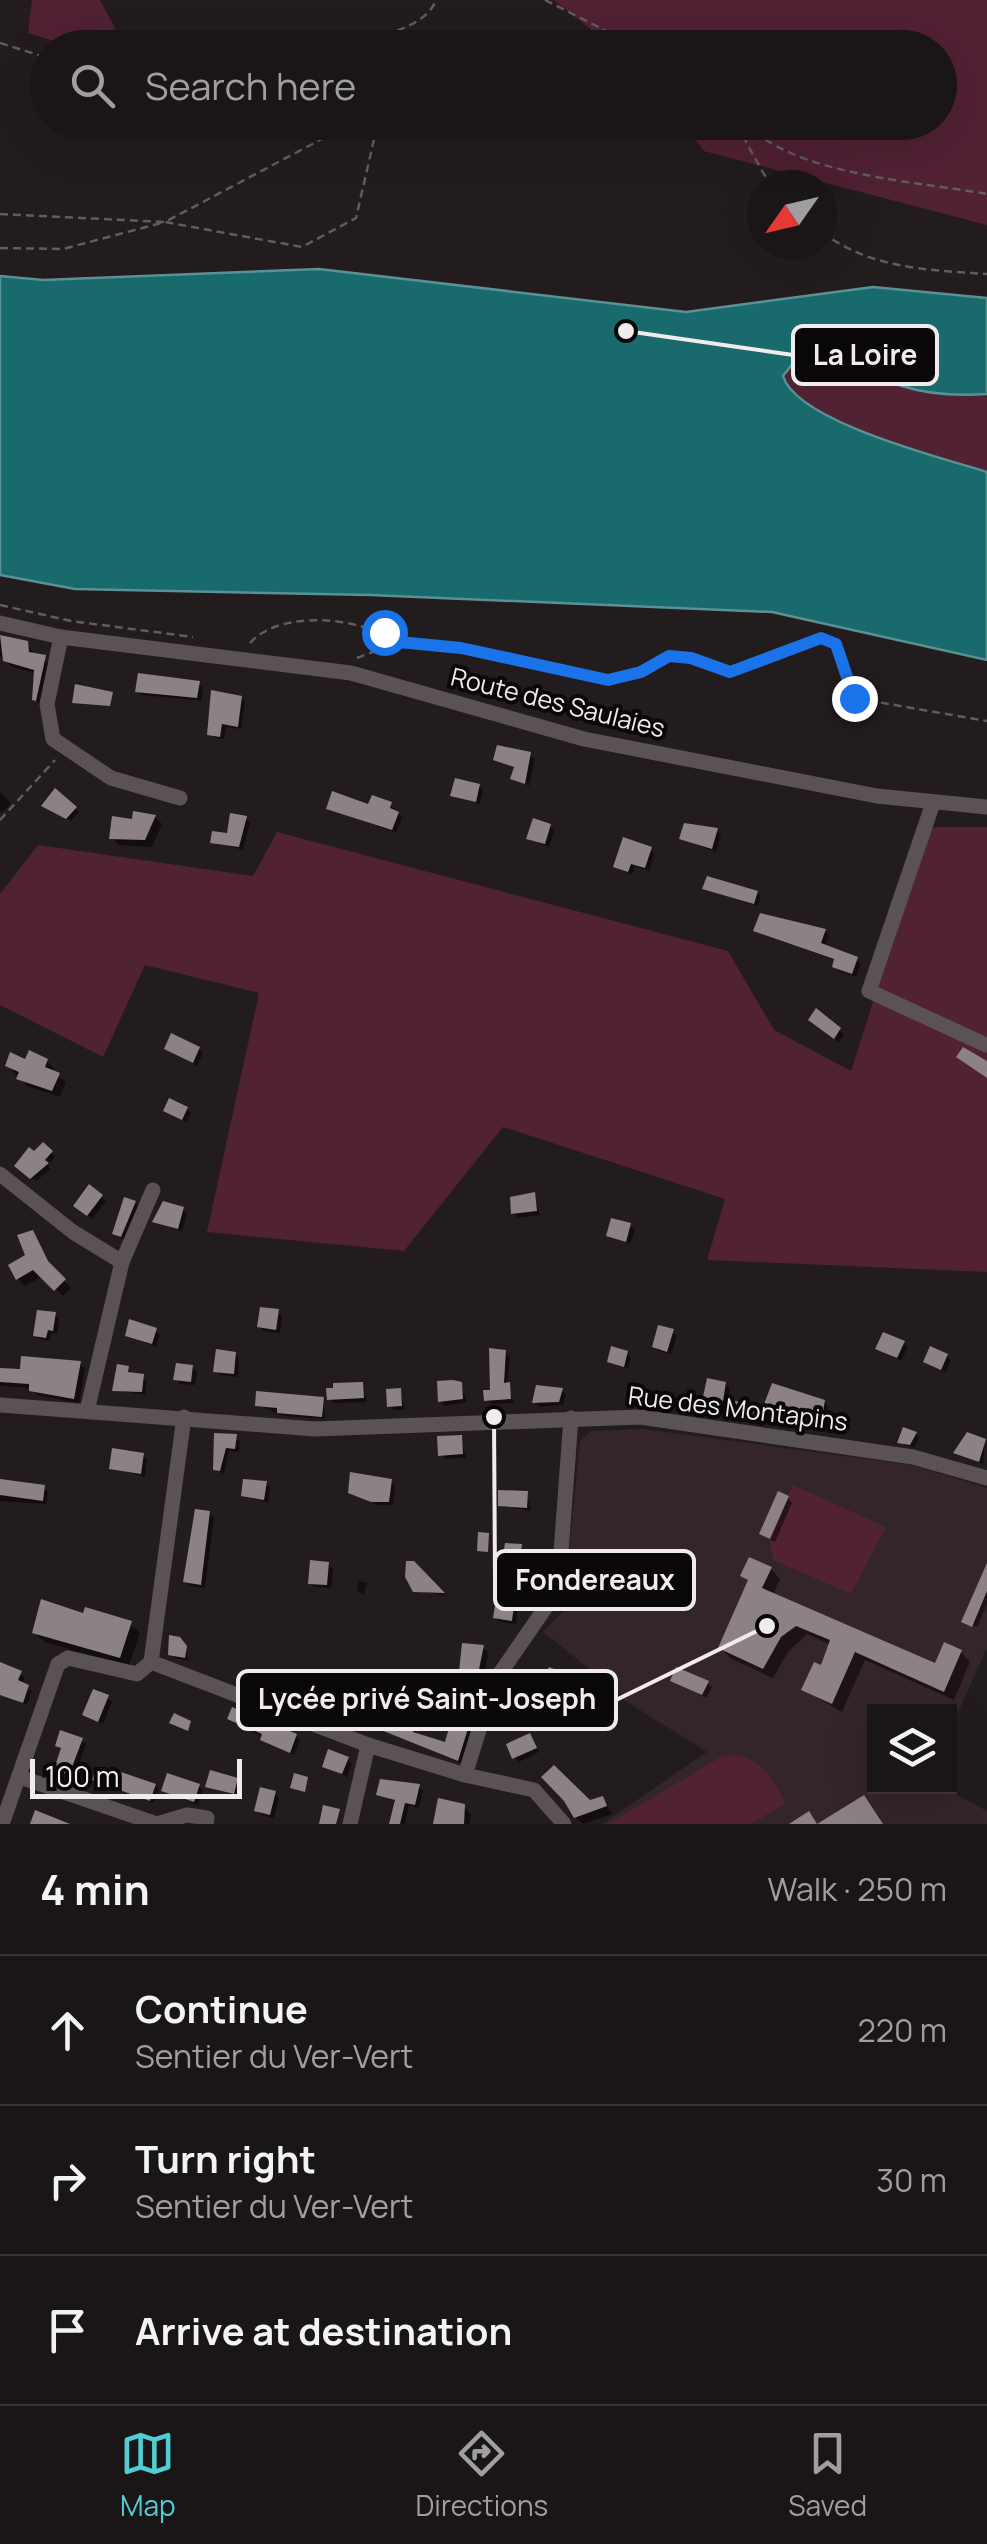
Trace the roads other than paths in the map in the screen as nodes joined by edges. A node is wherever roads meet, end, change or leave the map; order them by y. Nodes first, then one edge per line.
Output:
1 (0, 623) edge
2 (61, 637) junction
3 (180, 798) dead end
4 (933, 803) junction
5 (987, 807) edge
6 (986, 1045) edge
7 (0, 1174) edge
8 (153, 1190) dead end
9 (122, 1262) junction
10 (0, 1405) edge
11 (86, 1410) junction
12 (184, 1417) junction
13 (572, 1418) junction
14 (987, 1478) edge
15 (151, 1662) junction
16 (368, 1745) junction
17 (465, 1775) junction
18 (20, 1777) junction
19 (2, 1824) edge
20 (157, 1824) edge
21 (206, 1824) edge
22 (350, 1824) edge
23 (564, 1824) edge

1 - 2 street, Route des Saulaies
2 - 3 street
2 - 4 street, Route des Saulaies
4 - 5 street, Route des Saulaies
4 - 6 street
7 - 9 street
8 - 9 street
9 - 11 street
10 - 11 street, Rue des Montapins
11 - 12 street, Rue des Montapins
12 - 13 street, Rue des Montapins
12 - 15 street
13 - 14 street, Rue des Montapins
13 - 17 street
15 - 16 street
15 - 18 street
16 - 17 street
16 - 22 street
17 - 23 street
18 - 19 street
18 - 20 street
20 - 21 street

